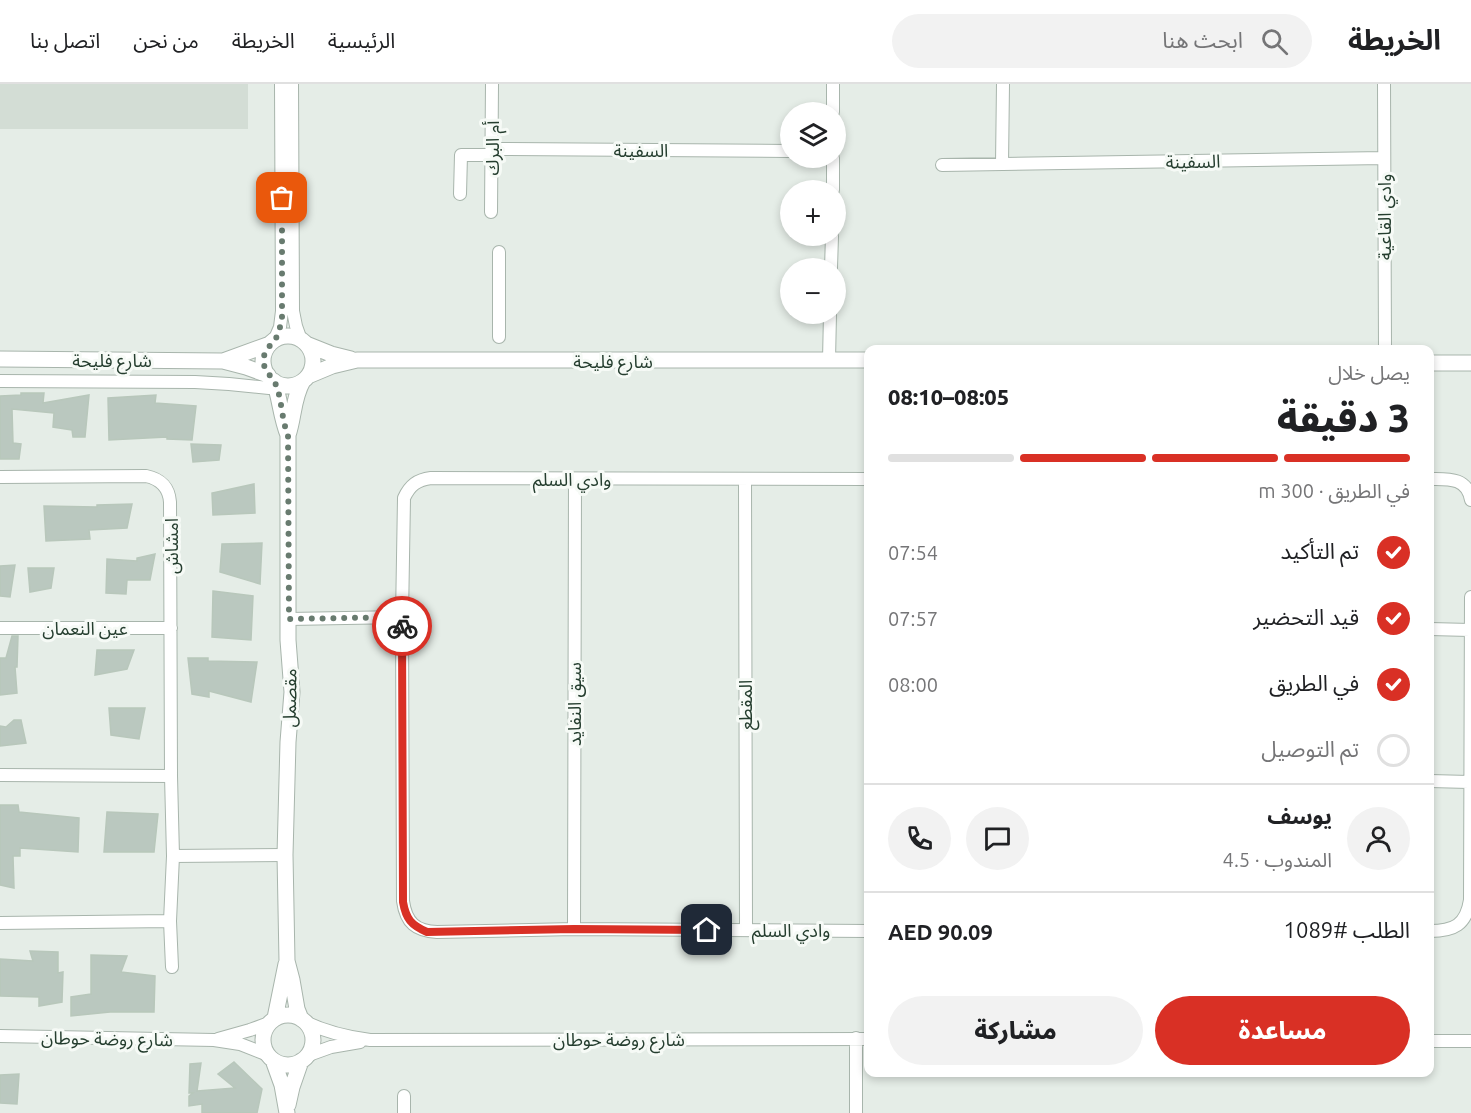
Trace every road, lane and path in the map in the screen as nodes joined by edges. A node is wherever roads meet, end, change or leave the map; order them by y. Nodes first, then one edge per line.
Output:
1 (281, 84) edge
2 (292, 84) edge
3 (492, 84) edge
4 (832, 84) edge
5 (1003, 84) edge
6 (1384, 84) edge
7 (833, 102) edge
8 (780, 151) edge
9 (492, 152) junction
10 (1384, 158) junction
11 (1002, 164) junction
12 (942, 165) dead end
13 (460, 194) dead end
14 (491, 212) dead end
15 (499, 252) dead end
16 (830, 324) edge
17 (499, 337) dead end
18 (304, 342) junction
19 (272, 343) junction
20 (1385, 345) edge
21 (0, 359) edge
22 (357, 360) junction
23 (829, 360) junction
24 (864, 360) edge
25 (223, 361) junction
26 (1434, 363) edge
27 (1471, 363) edge
28 (306, 379) junction
29 (0, 381) edge
30 (276, 382) junction
31 (288, 435) junction
32 (0, 477) edge
33 (575, 479) junction
34 (745, 479) junction
35 (864, 479) edge
36 (1434, 479) edge
37 (1471, 500) edge
38 (1471, 597) edge
39 (402, 617) junction
40 (289, 619) junction
41 (0, 627) edge
42 (171, 628) junction
43 (1434, 629) edge
44 (1470, 630) edge
45 (0, 775) edge
46 (171, 776) junction
47 (1434, 781) edge
48 (1469, 782) junction
49 (173, 855) junction
50 (285, 855) junction
51 (170, 921) junction
52 (0, 923) edge
53 (574, 929) junction
54 (746, 930) junction
55 (864, 931) edge
56 (1434, 931) edge
57 (287, 962) junction
58 (172, 967) dead end
59 (303, 1020) junction
60 (272, 1021) junction
61 (0, 1036) edge
62 (862, 1038) edge
63 (214, 1040) junction
64 (370, 1040) junction
65 (1434, 1041) edge
66 (1471, 1041) edge
67 (271, 1058) junction
68 (303, 1058) junction
69 (404, 1096) dead end
70 (287, 1110) edge
71 (404, 1113) edge
72 (856, 1113) edge

1 - 19 street
2 - 18 street
3 - 9 street, أم البرك
4 - 7 street
5 - 11 street
6 - 10 street, وادي القاعية
8 - 9 street, السفينة
9 - 13 street, السفينة
9 - 14 street, أم البرك
10 - 11 street, السفينة
10 - 20 street, وادي القاعية
11 - 12 street, السفينة
15 - 17 street
16 - 23 street
18 - 19 street
18 - 22 street, شارع فليحة
18 - 28 street
19 - 25 street, شارع فليحة
19 - 30 street
21 - 25 street, شارع فليحة
22 - 23 street, شارع فليحة
22 - 28 street, شارع فليحة
23 - 24 street, شارع فليحة
25 - 30 street, شارع فليحة
26 - 27 street
28 - 30 street
28 - 31 street, مقصمل
29 - 30 street
30 - 31 street, مقصمل
31 - 40 street, مقصمل
32 - 42 street, امشاش
33 - 34 street, وادي السلم
33 - 39 street, وادي السلم
33 - 53 street, سيق النفايد
34 - 35 street, وادي السلم
34 - 54 street, المقطع
36 - 37 street
38 - 44 street
39 - 40 street
39 - 53 street, وادي السلم
40 - 50 street, مقصمل
41 - 42 street, عين النعمان
42 - 46 street, امشاش
43 - 44 street
44 - 48 street
45 - 46 street
46 - 49 street, امشاش
47 - 48 street
48 - 56 street
49 - 50 street
49 - 51 street, امشاش
50 - 57 street, مقصمل
51 - 52 street
51 - 58 street, امشاش
53 - 54 street, وادي السلم
54 - 55 street, وادي السلم
57 - 59 street, مقصمل
57 - 60 street, مقصمل
59 - 60 street
59 - 64 street, شارع روضة حوطان
59 - 68 street
60 - 63 street, شارع روضة حوطان
60 - 67 street
61 - 63 street, شارع روضة حوطان
62 - 64 street, شارع روضة حوطان
62 - 72 street
63 - 67 street, شارع روضة حوطان
64 - 68 street, شارع روضة حوطان
65 - 66 street
67 - 68 street
67 - 70 street
68 - 70 street
69 - 71 street

